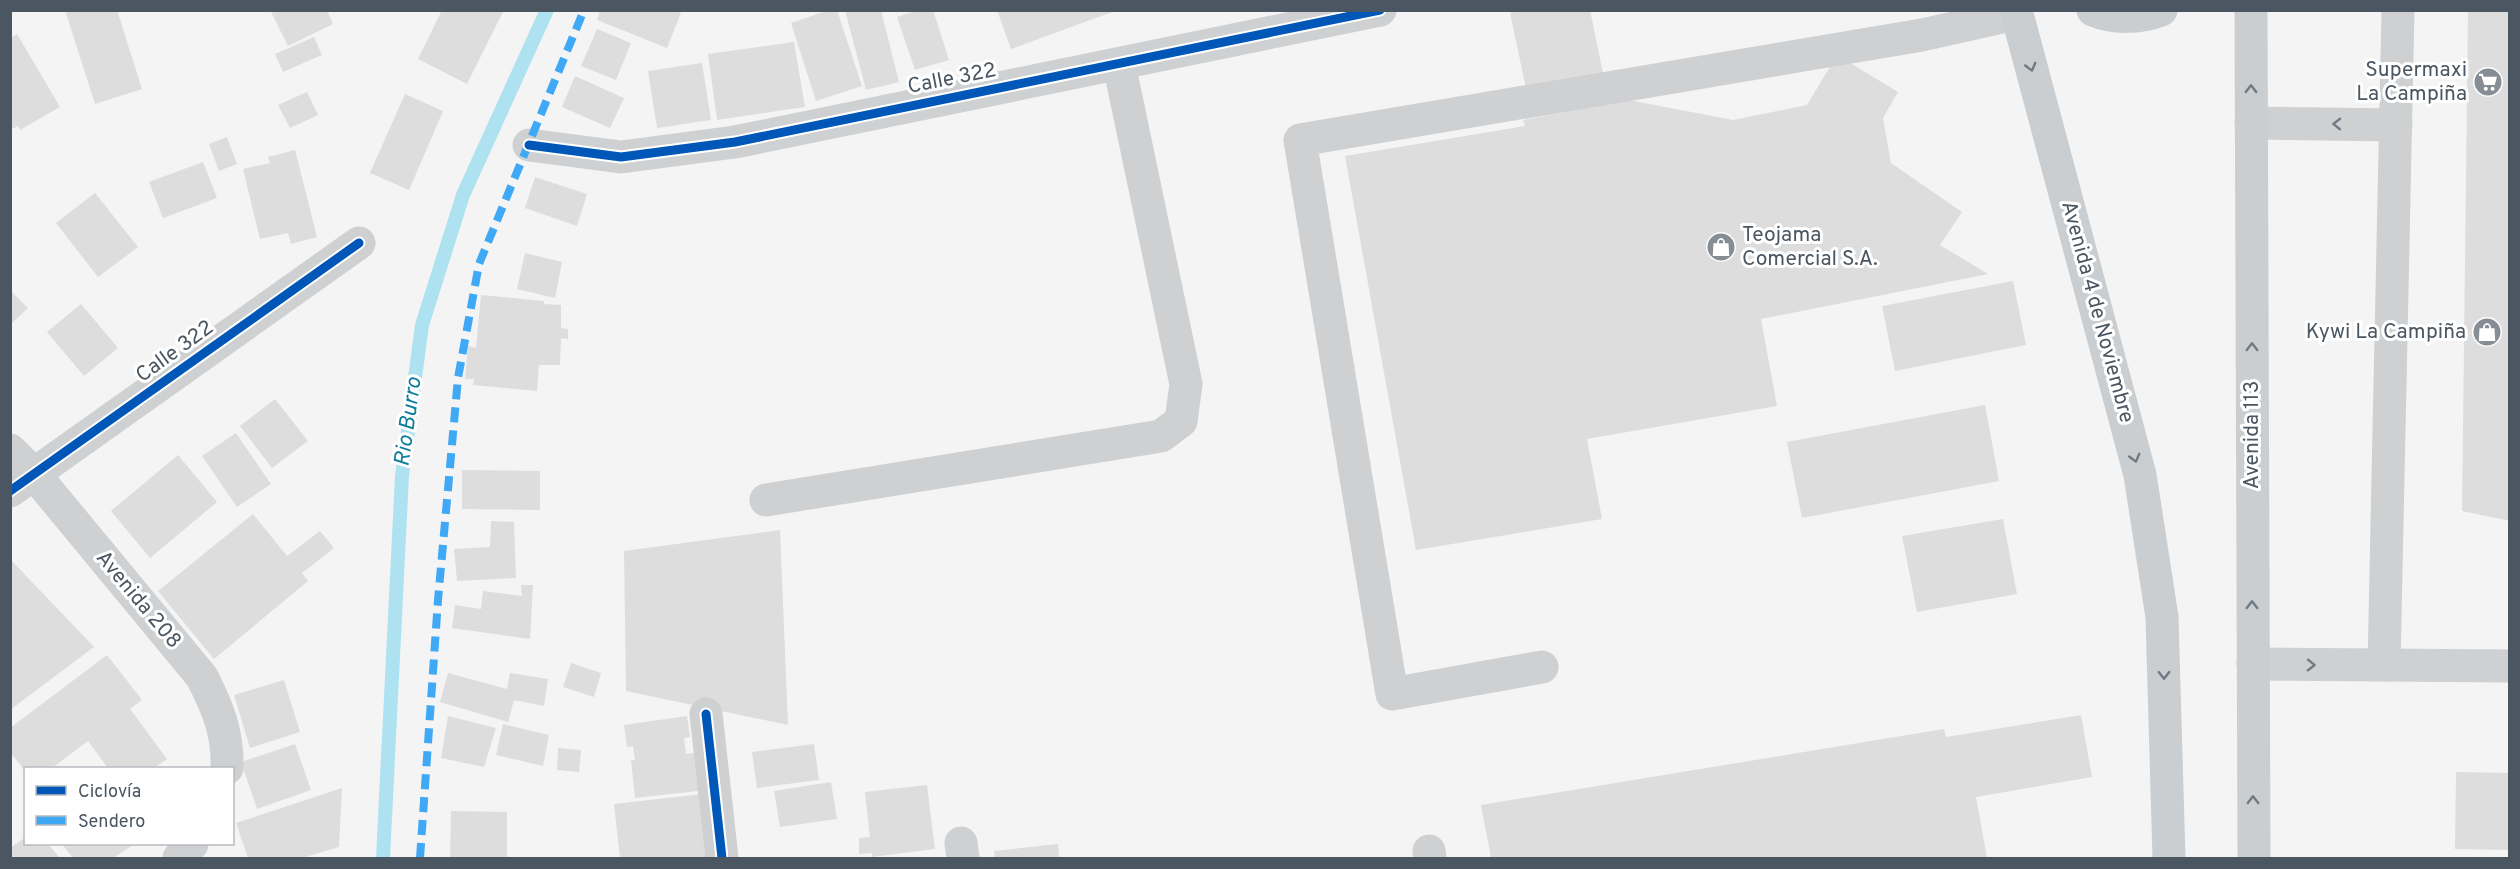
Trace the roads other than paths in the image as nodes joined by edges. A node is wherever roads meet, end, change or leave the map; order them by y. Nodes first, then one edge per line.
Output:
1 (1380, 10) edge
2 (2093, 10) edge
3 (2162, 10) edge
4 (2251, 10) edge
5 (2398, 10) edge
6 (2016, 12) edge
7 (1343, 14) edge
8 (1119, 64) junction
9 (2251, 123) junction
10 (2396, 125) junction
11 (529, 145) dead end
12 (359, 243) dead end
13 (10, 450) edge
14 (23, 483) edge
15 (766, 500) dead end
16 (2253, 664) junction
17 (2384, 665) junction
18 (2510, 666) edge
19 (1542, 667) dead end
20 (706, 714) dead end
21 (227, 767) edge
22 (190, 845) edge
23 (179, 858) edge
24 (722, 858) edge
25 (2169, 858) edge
26 (2254, 858) edge

1 - 7 street, Calle 322
2 - 3 main road
9 -> 4 main road, Avenida 113
5 - 10 street
6 - 19 street
6 -> 25 main road, Avenida 4 de Noviembre
7 - 8 street, Calle 322
8 - 11 street, Calle 322
8 - 15 street
10 -> 9 street
16 -> 9 main road, Avenida 113
10 - 17 street
12 - 14 street, Calle 322
13 - 14 street, Avenida 208
14 - 21 street, Avenida 208
16 -> 17 street
26 -> 16 main road, Avenida 113
17 - 18 street
20 - 24 street
22 - 23 street

